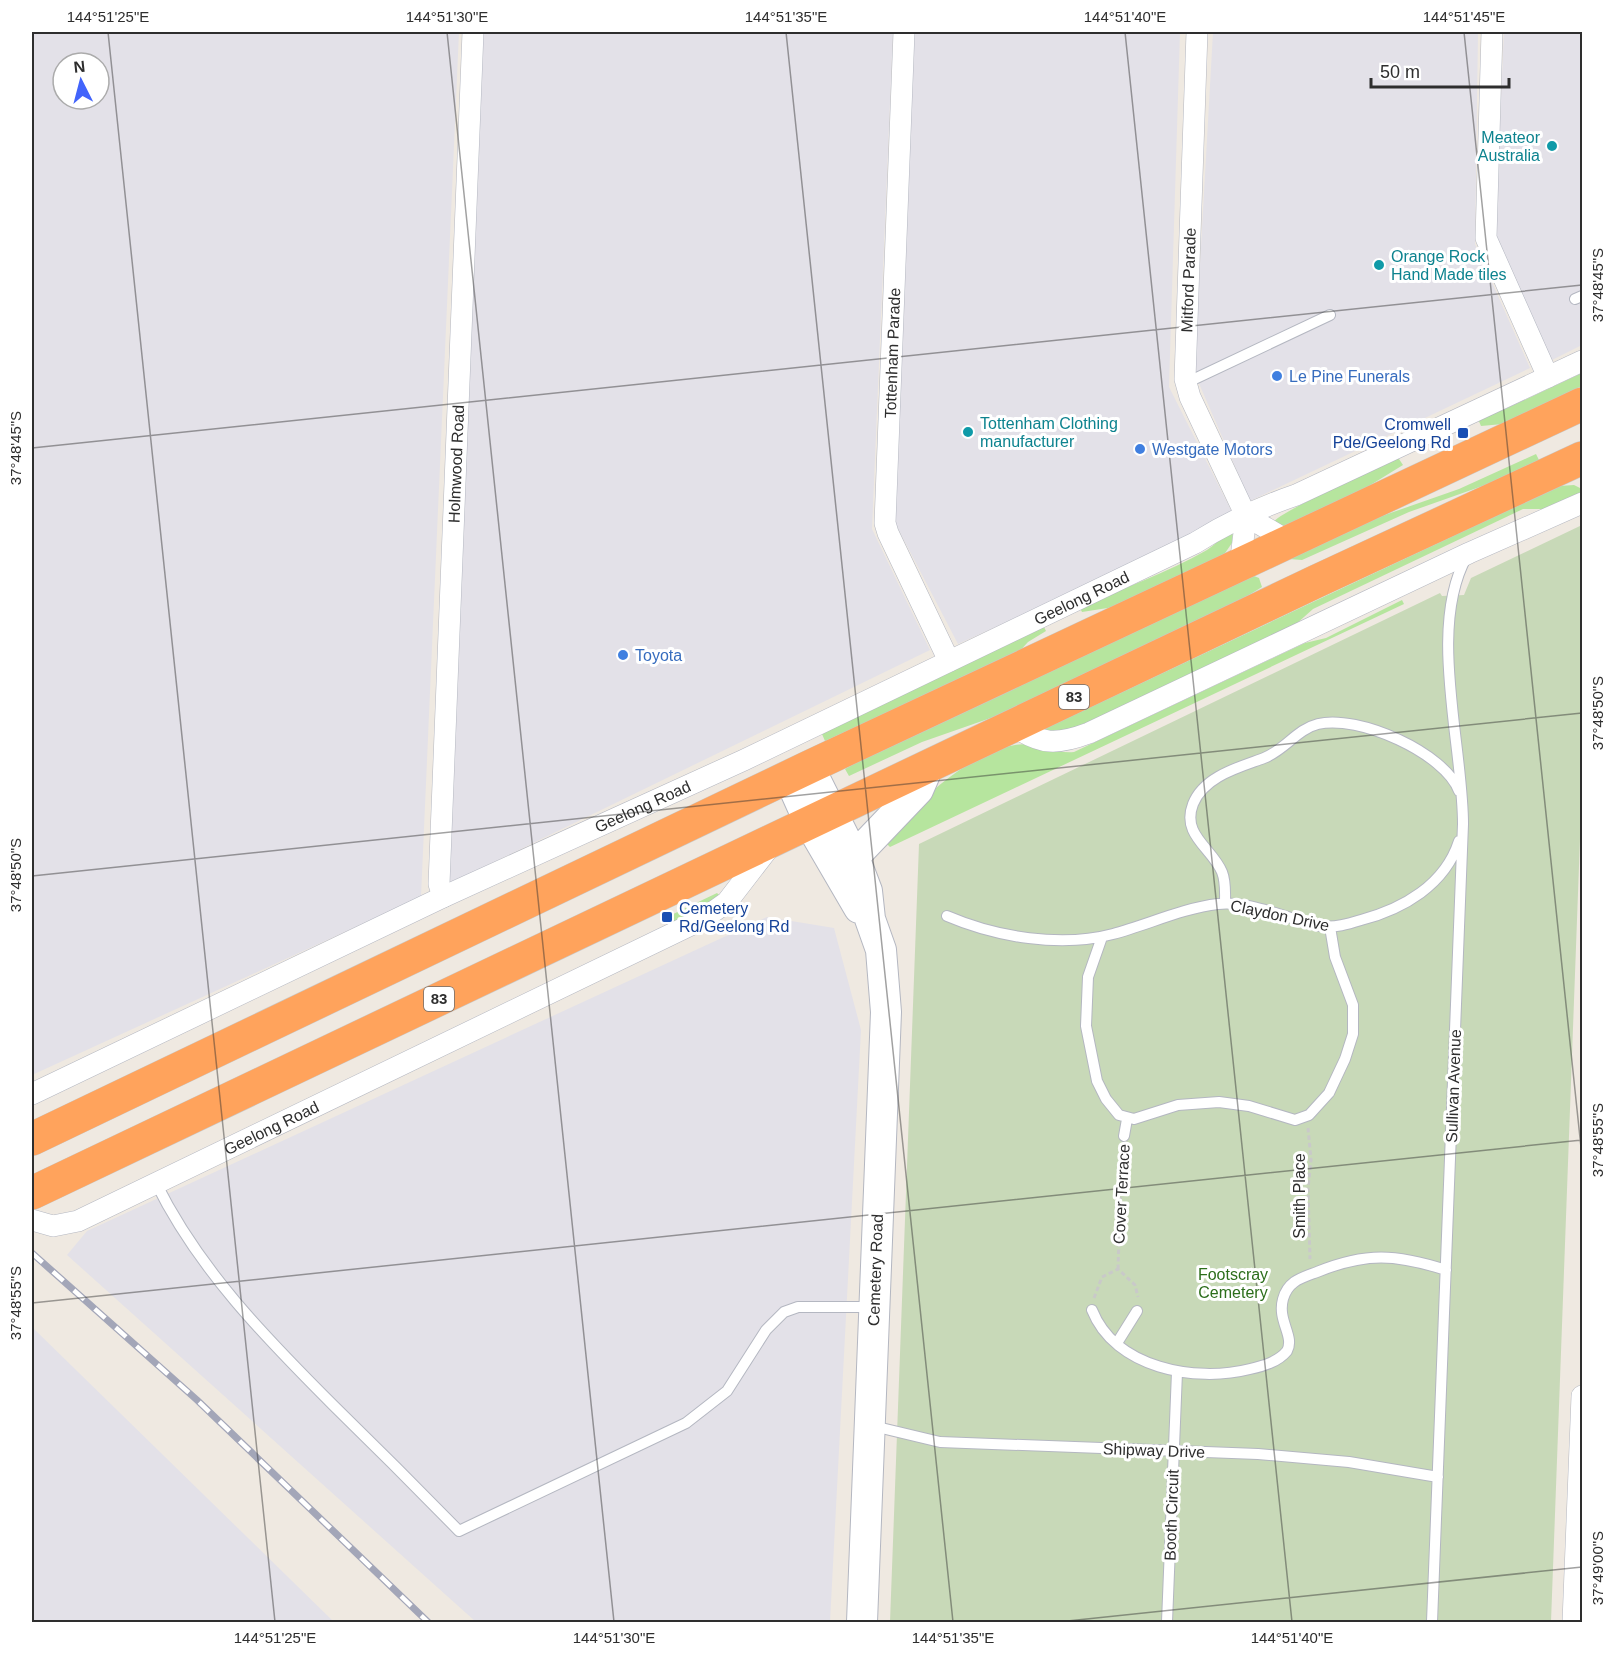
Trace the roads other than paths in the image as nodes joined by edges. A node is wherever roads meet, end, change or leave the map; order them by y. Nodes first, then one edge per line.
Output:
1 (473, 32) edge
2 (904, 32) edge
3 (1197, 32) edge
4 (1492, 32) edge
5 (1330, 315) dead end
6 (1582, 361) edge
7 (1548, 377) junction
8 (1186, 383) junction
9 (1575, 416) edge
10 (1581, 463) edge
11 (1582, 503) edge
12 (1246, 516) junction
13 (1469, 553) junction
14 (1265, 554) junction
15 (1317, 581) junction
16 (949, 661) junction
17 (1013, 726) junction
18 (775, 745) junction
19 (928, 767) junction
20 (799, 772) junction
21 (1463, 805) junction
22 (821, 818) junction
23 (1463, 824) junction
24 (580, 834) junction
25 (776, 840) junction
26 (854, 856) junction
27 (622, 857) junction
28 (443, 897) junction
29 (1225, 903) junction
30 (947, 916) dead end
31 (870, 919) junction
32 (1330, 927) junction
33 (1102, 937) junction
34 (32, 1094) edge
35 (1127, 1119) junction
36 (1125, 1136) road end
37 (32, 1139) edge
38 (156, 1183) junction
39 (39, 1189) edge
40 (32, 1220) edge
41 (1446, 1270) junction
42 (873, 1307) junction
43 (1092, 1310) road end
44 (1137, 1311) road end
45 (1117, 1343) junction
46 (1178, 1372) junction
47 (1582, 1395) edge
48 (870, 1425) junction
49 (1174, 1451) junction
50 (1438, 1477) junction
51 (862, 1623) edge
52 (1167, 1623) edge
53 (1432, 1623) edge
54 (1573, 1623) edge

1 - 28 street, Holmwood Road
2 - 16 street, Tottenham Parade
3 - 8 street, Mitford Parade
4 - 7 street
5 - 8 lane
6 - 7 street, Geelong Road
7 - 12 street, Geelong Road
8 - 12 street, Mitford Parade
9 - 10 highway
9 - 14 highway
10 - 15 highway, Geelong Road / 83
11 - 13 street
12 - 14 street
12 - 14 street
12 - 16 street, Geelong Road
13 - 17 street
13 - 21 lane, Sullivan Avenue
14 - 15 highway
14 - 20 highway
15 - 17 highway, Geelong Road / 83
16 - 18 street, Geelong Road
17 - 19 highway, Geelong Road / 83
18 - 20 street, Cemetery Road
18 - 24 street, Geelong Road
19 - 22 highway, Geelong Road / 83
19 - 26 street
20 - 22 street, Cemetery Road
20 - 27 highway
21 - 23 lane, Sullivan Avenue
21 - 29 lane
22 - 25 highway, Geelong Road / 83
22 - 26 street, Cemetery Road
22 - 31 street, Cemetery Road
23 - 32 lane, Claydon Drive
23 - 41 lane, Sullivan Avenue
24 - 27 street, Geelong Road
24 - 28 street, Geelong Road
25 - 38 street, Geelong Road
25 - 39 highway, Geelong Road / 83
26 - 31 street, Cemetery Road
27 - 37 highway
28 - 34 street, Geelong Road
29 - 32 lane, Claydon Drive
29 - 33 lane, Claydon Drive
30 - 33 lane, Claydon Drive
31 - 42 street, Cemetery Road
32 - 35 lane
33 - 35 lane
35 - 36 lane, Cover Terrace
38 - 40 street, Geelong Road
38 - 42 lane
41 - 46 lane
41 - 50 lane, Sullivan Avenue
42 - 48 street, Cemetery Road
43 - 45 lane
44 - 45 lane
45 - 46 lane
46 - 49 lane, Booth Circuit
47 - 54 street
48 - 49 lane, Shipway Drive
48 - 51 street, Cemetery Road
49 - 50 lane, Shipway Drive
49 - 52 lane, Booth Circuit
50 - 53 lane, Sullivan Avenue

